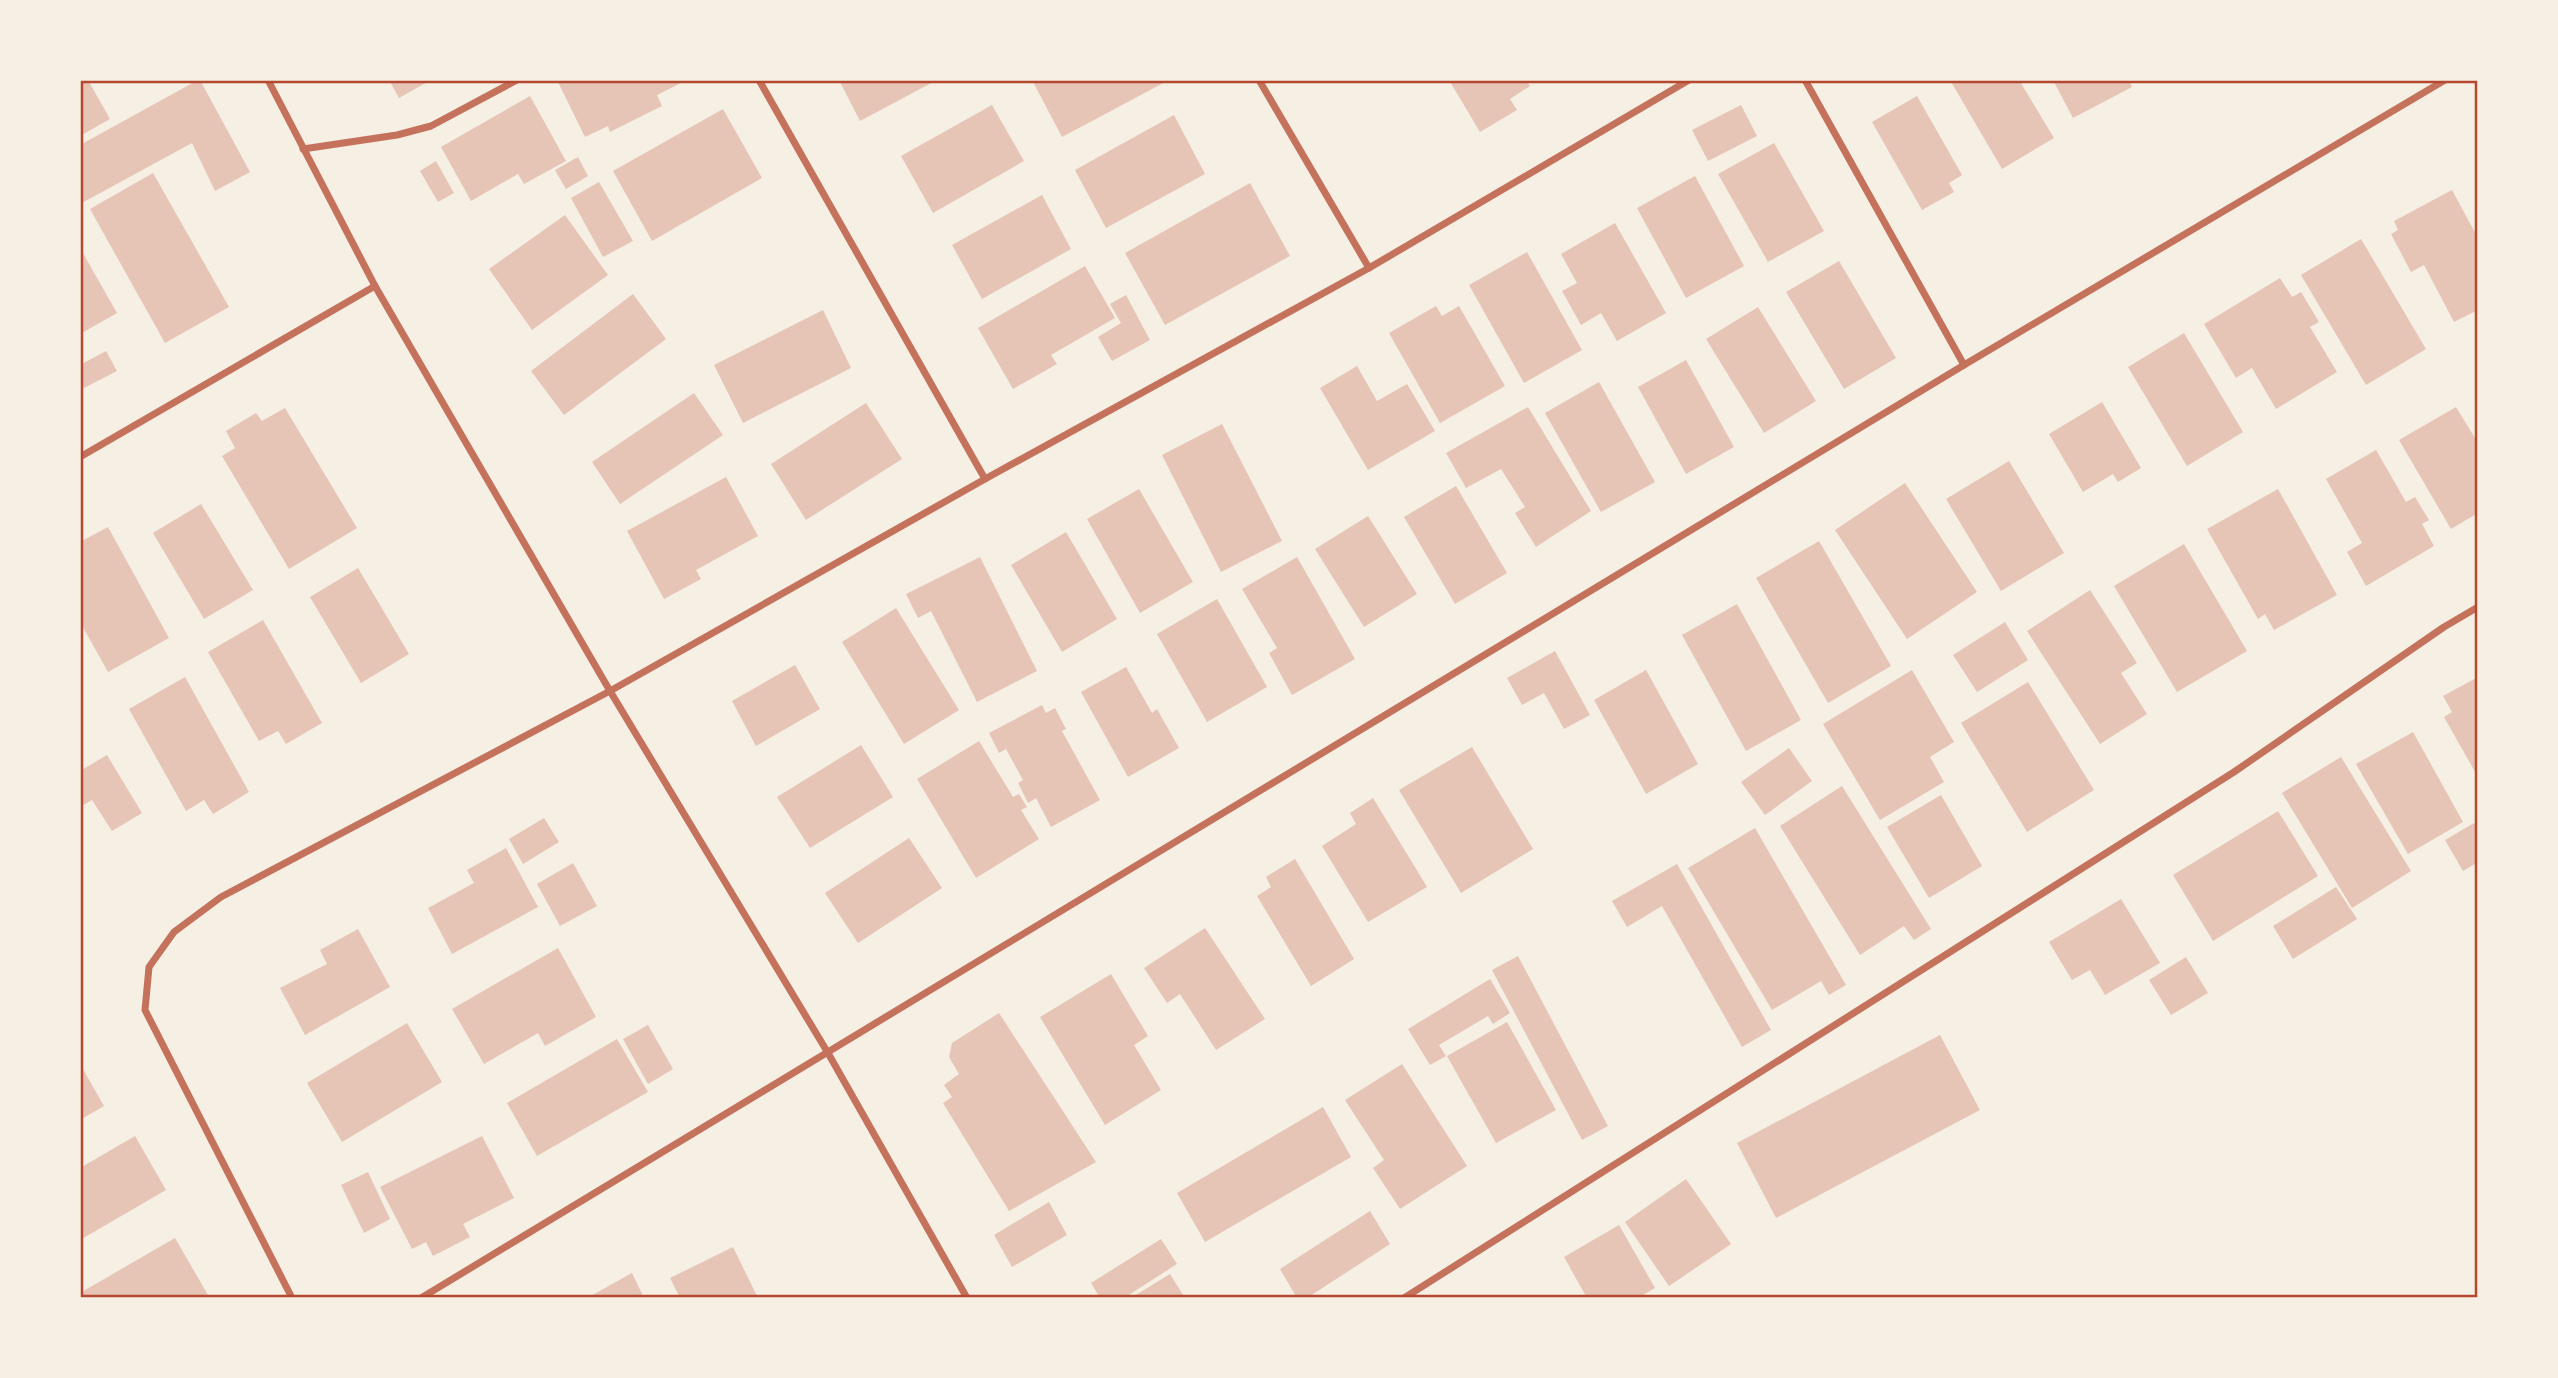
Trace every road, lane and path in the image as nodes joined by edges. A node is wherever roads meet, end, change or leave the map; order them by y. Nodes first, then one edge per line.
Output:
1 (268, 80) edge
2 (517, 80) edge
3 (760, 80) edge
4 (1259, 80) edge
5 (1689, 80) edge
6 (1805, 80) edge
7 (2445, 80) edge
8 (303, 149) junction
9 (1369, 268) junction
10 (375, 286) junction
11 (1964, 365) junction
12 (80, 457) edge
13 (985, 479) junction
14 (2477, 607) edge
15 (610, 691) junction
16 (828, 1053) junction
17 (292, 1297) edge
18 (421, 1297) edge
19 (967, 1297) edge
20 (1404, 1297) edge

1 - 8 street
2 - 8 street
3 - 13 street
4 - 9 street
5 - 9 street
6 - 11 street
7 - 11 street
8 - 10 street
9 - 13 street
10 - 12 street
10 - 15 street
11 - 16 street
13 - 15 street
14 - 20 street
15 - 16 street
15 - 17 street
16 - 18 street
16 - 19 street

